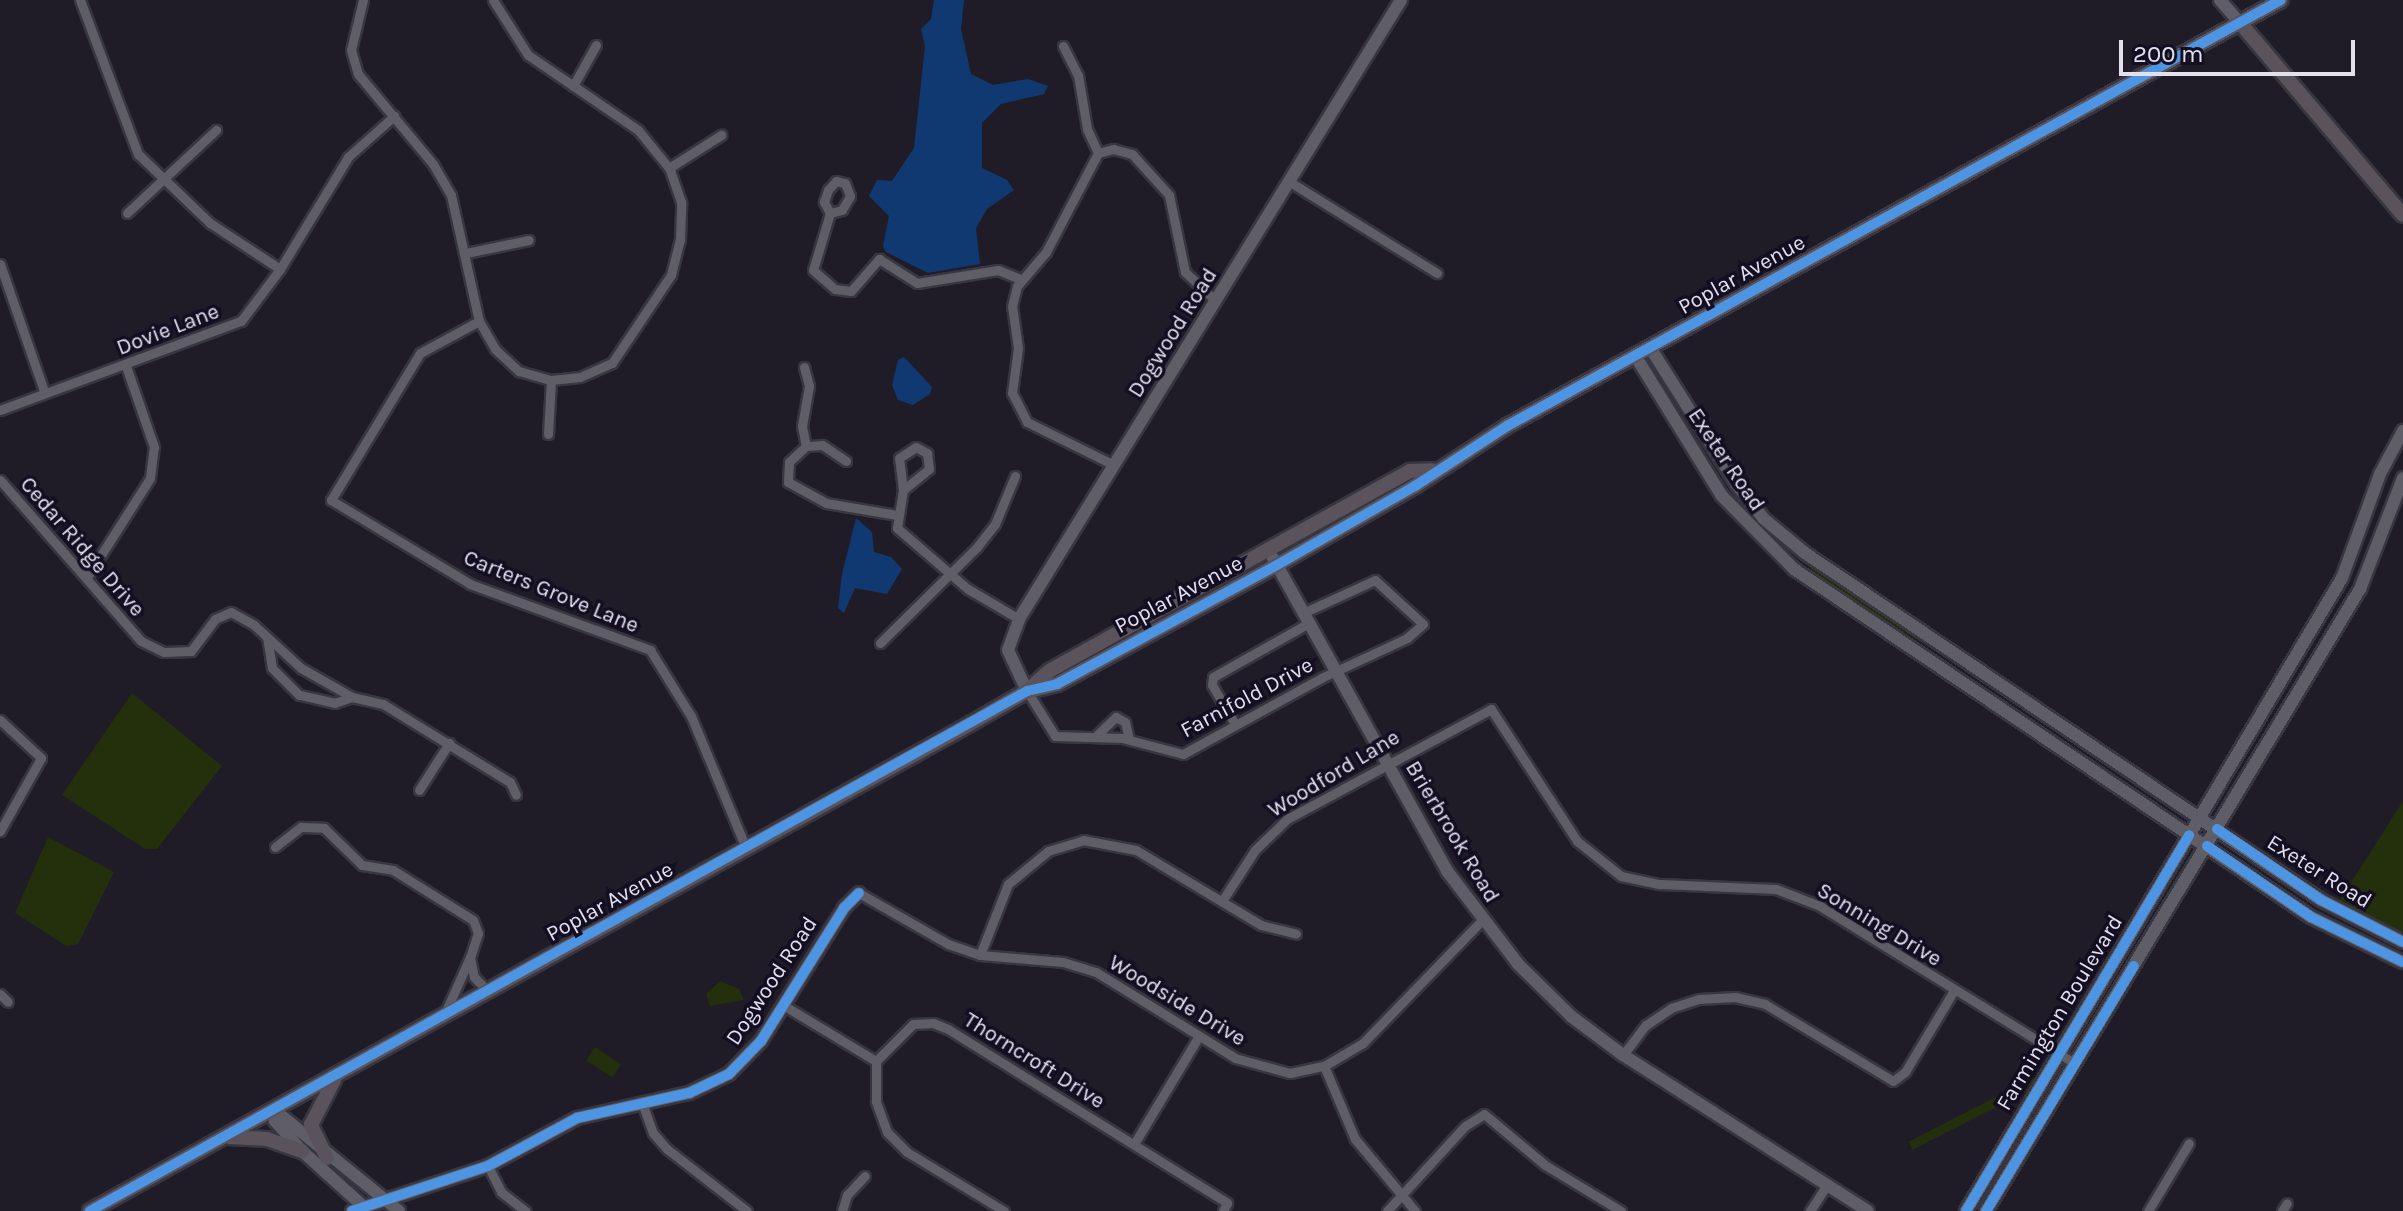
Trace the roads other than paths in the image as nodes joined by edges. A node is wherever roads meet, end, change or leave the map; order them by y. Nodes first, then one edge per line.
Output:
1 (80, 0) edge
2 (363, 0) edge
3 (493, 0) edge
4 (1401, 0) edge
5 (2220, 0) edge
6 (2281, 0) edge
7 (2241, 24) junction
8 (596, 45) dead end
9 (1063, 46) dead end
10 (573, 86) junction
11 (394, 116) junction
12 (216, 130) dead end
13 (721, 135) dead end
14 (1098, 153) junction
15 (669, 168) junction
16 (165, 180) junction
17 (1290, 182) junction
18 (127, 213) dead end
19 (830, 213) dead end
20 (2403, 215) edge
21 (529, 240) dead end
22 (466, 253) junction
23 (0, 264) edge
24 (280, 269) junction
25 (1437, 273) dead end
26 (1020, 279) junction
27 (1216, 301) junction
28 (479, 321) junction
29 (1651, 349) junction
30 (1636, 357) junction
31 (126, 366) junction
32 (804, 367) dead end
33 (551, 380) junction
34 (44, 391) junction
35 (0, 410) edge
36 (2403, 431) edge
37 (548, 434) dead end
38 (806, 446) junction
39 (846, 461) dead end
40 (1114, 465) junction
41 (1433, 470) junction
42 (1015, 476) dead end
43 (2403, 478) edge
44 (0, 480) edge
45 (903, 490) junction
46 (897, 515) junction
47 (1269, 549) junction
48 (1277, 565) junction
49 (951, 573) junction
50 (87, 577) junction
51 (2351, 584) junction
52 (1306, 618) junction
53 (1019, 619) junction
54 (2339, 624) junction
55 (267, 638) junction
56 (880, 643) dead end
57 (2294, 659) junction
58 (1335, 671) junction
59 (2279, 685) junction
60 (1027, 691) junction
61 (2297, 695) junction
62 (352, 697) junction
63 (1491, 709) joint
64 (0, 720) edge
65 (1235, 724) junction
66 (1095, 737) junction
67 (1129, 740) junction
68 (449, 743) junction
69 (1387, 763) junction
70 (419, 790) dead end
71 (516, 795) dead end
72 (2199, 817) junction
73 (2217, 829) junction
74 (0, 831) edge
75 (2189, 835) junction
76 (2207, 846) junction
77 (275, 847) dead end
78 (746, 848) junction
79 (859, 893) joint
80 (1222, 901) junction
81 (1482, 920) junction
82 (1296, 934) dead end
83 (2403, 942) edge
84 (980, 955) junction
85 (470, 957) junction
86 (2403, 962) edge
87 (489, 992) junction
88 (1953, 992) junction
89 (0, 994) edge
90 (8, 1002) dead end
91 (783, 1005) junction
92 (444, 1017) junction
93 (1199, 1036) junction
94 (2058, 1054) junction
95 (1623, 1055) junction
96 (876, 1061) junction
97 (2074, 1063) junction
98 (1324, 1066) junction
99 (336, 1077) junction
100 (642, 1103) junction
101 (273, 1109) junction
102 (225, 1137) junction
103 (2189, 1143) dead end
104 (1134, 1144) junction
105 (302, 1151) junction
106 (327, 1158) junction
107 (488, 1166) junction
108 (865, 1176) dead end
109 (1826, 1186) junction
110 (1401, 1195) junction
111 (382, 1200) junction
112 (1225, 1207) edge
113 (361, 1209) edge
114 (90, 1211) edge
115 (399, 1211) edge
116 (525, 1211) edge
117 (747, 1211) edge
118 (842, 1211) edge
119 (1004, 1211) edge
120 (1387, 1211) edge
121 (1415, 1211) edge
122 (1621, 1211) edge
123 (1810, 1211) edge
124 (1868, 1211) edge
125 (1966, 1211) edge
126 (1986, 1211) edge
127 (2148, 1211) edge

1 - 16 street
2 - 11 street
3 - 10 street
4 - 17 street, Dogwood Road
5 - 7 street
6 - 7 main road, Poplar Avenue
7 - 20 main road
7 - 29 main road, Poplar Avenue
8 - 10 street
9 - 14 street
10 - 15 street
11 - 22 street
11 - 24 street, Dovie Lane
12 - 16 street
13 - 15 street
14 - 26 street
14 - 27 street
15 - 33 street
16 - 18 street
16 - 24 street
17 - 25 street
17 - 27 street, Dogwood Road
19 - 26 street
21 - 22 street
22 - 28 street
23 - 34 street
24 - 31 street, Dovie Lane
26 - 40 street
27 - 40 street, Dogwood Road
28 - 33 street
28 - 78 street, Carters Grove Lane
29 - 30 main road, Poplar Avenue
29 - 72 street, Exeter Road
30 - 41 main road, Poplar Avenue
30 - 75 street, Exeter Road
31 - 34 street, Dovie Lane
31 - 50 street
32 - 38 street
33 - 37 street
34 - 35 street, Dovie Lane
36 - 51 street, Farmington Boulevard
38 - 39 street
38 - 46 street
40 - 53 street, Dogwood Road
41 - 47 main road, Poplar Avenue
41 - 48 main road, Poplar Avenue
42 - 49 street
43 - 51 street, Farmington Boulevard
44 - 50 street, Cedar Ridge Drive
45 - 45 street
45 - 46 street
46 - 49 street
47 - 48 street, Brierbrook Road
47 - 60 main road, Poplar Avenue
48 - 52 street, Brierbrook Road
48 - 60 main road, Poplar Avenue
49 - 53 street
49 - 56 street
50 - 55 street, Cedar Ridge Drive
51 - 54 street, Farmington Boulevard
51 - 57 street, Farmington Boulevard
52 - 58 street, Brierbrook Road
52 - 58 street, Farnifold Drive
52 - 65 street
53 - 60 street, Dogwood Road
54 - 57 street
54 - 61 street, Farmington Boulevard
55 - 62 street
55 - 62 street
57 - 59 street, Farmington Boulevard
58 - 65 street, Farnifold Drive
58 - 69 street, Brierbrook Road
59 - 61 street
59 - 72 street, Farmington Boulevard
60 - 66 street, Farnifold Drive
60 - 78 main road, Poplar Avenue
61 - 73 street, Farmington Boulevard
62 - 68 street
63 - 69 street, Woodford Lane
63 - 88 street, Sonning Drive
64 - 74 street
65 - 67 street, Farnifold Drive
66 - 67 street, Farnifold Drive
66 - 67 street, Farnifold Drive
68 - 70 street
68 - 71 street
69 - 80 street, Woodford Lane
69 - 81 street, Brierbrook Road
72 - 73 street, Exeter Road
72 - 75 street, Farmington Boulevard
73 - 76 street, Farmington Boulevard
73 - 83 street, Exeter Road
75 - 76 street, Exeter Road
75 - 94 street, Farmington Boulevard
76 - 86 street, Exeter Road
76 - 97 street, Farmington Boulevard
77 - 85 street
78 - 87 main road, Poplar Avenue
79 - 84 street, Woodside Drive
79 - 91 street, Dogwood Road
80 - 82 street
80 - 84 street
81 - 95 street, Brierbrook Road
81 - 98 street, Woodside Drive
84 - 93 street, Woodside Drive
85 - 87 street
85 - 92 street
87 - 92 main road, Poplar Avenue
88 - 94 street, Sonning Drive
88 - 95 street
89 - 90 street
91 - 96 street
91 - 100 street, Dogwood Road
92 - 99 main road, Poplar Avenue
93 - 98 street, Woodside Drive
93 - 104 street
94 - 97 street, Sonning Drive
94 - 125 street, Farmington Boulevard
95 - 109 street, Brierbrook Road
96 - 104 street, Thorncroft Drive
96 - 119 street
97 - 126 street, Farmington Boulevard
98 - 110 street
99 - 101 main road, Poplar Avenue
99 - 106 main road
100 - 107 street, Dogwood Road
100 - 117 street
101 - 102 main road, Poplar Avenue
101 - 105 street
101 - 106 street
102 - 105 main road
102 - 114 main road, Poplar Avenue
103 - 127 street
104 - 112 street, Thorncroft Drive
105 - 113 street
106 - 111 street
107 - 111 street, Dogwood Road
107 - 116 street
108 - 118 street
109 - 123 street
109 - 124 street, Brierbrook Road
110 - 120 street
110 - 121 street
110 - 122 street
111 - 113 street, Dogwood Road
111 - 115 street

